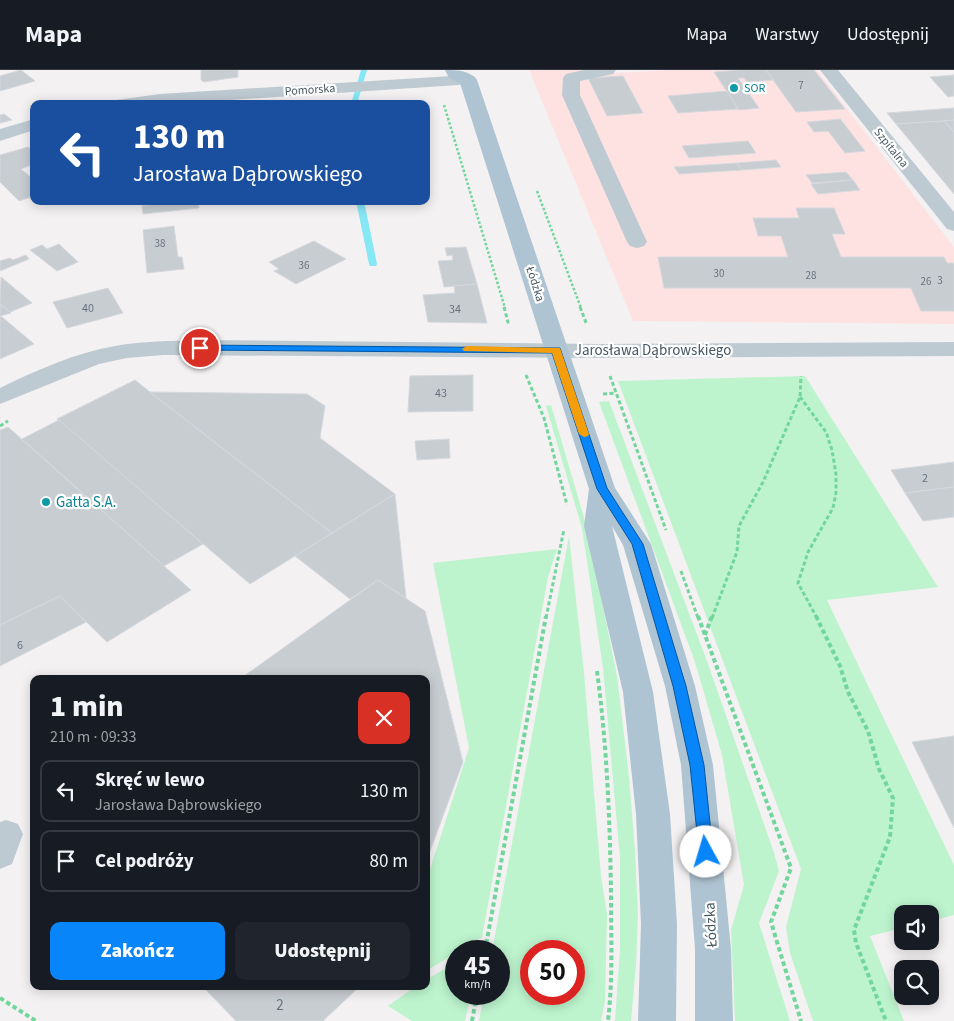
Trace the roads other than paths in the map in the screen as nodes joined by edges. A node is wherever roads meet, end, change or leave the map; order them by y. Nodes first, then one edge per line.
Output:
1 (320, 70) edge
2 (605, 70) edge
3 (829, 70) edge
4 (466, 73) edge
5 (324, 89) junction
6 (152, 100) edge
7 (30, 125) edge
8 (0, 135) edge
9 (954, 225) edge
10 (637, 242) dead end
11 (954, 349) edge
12 (556, 350) junction
13 (0, 396) edge
14 (602, 489) junction
15 (657, 1021) edge
16 (714, 1021) edge

1 - 5 street
2 - 10 street
3 - 9 street, Szpitalna
4 - 5 street, Pomorska
4 - 12 main road, Łódzka
5 - 6 street, Pomorska
7 - 8 street
11 - 12 street, Jarosława Dąbrowskiego
12 - 13 street, Jarosława Dąbrowskiego
12 - 14 main road, Łódzka
14 - 15 main road, Łódzka
14 - 16 main road, Łódzka

